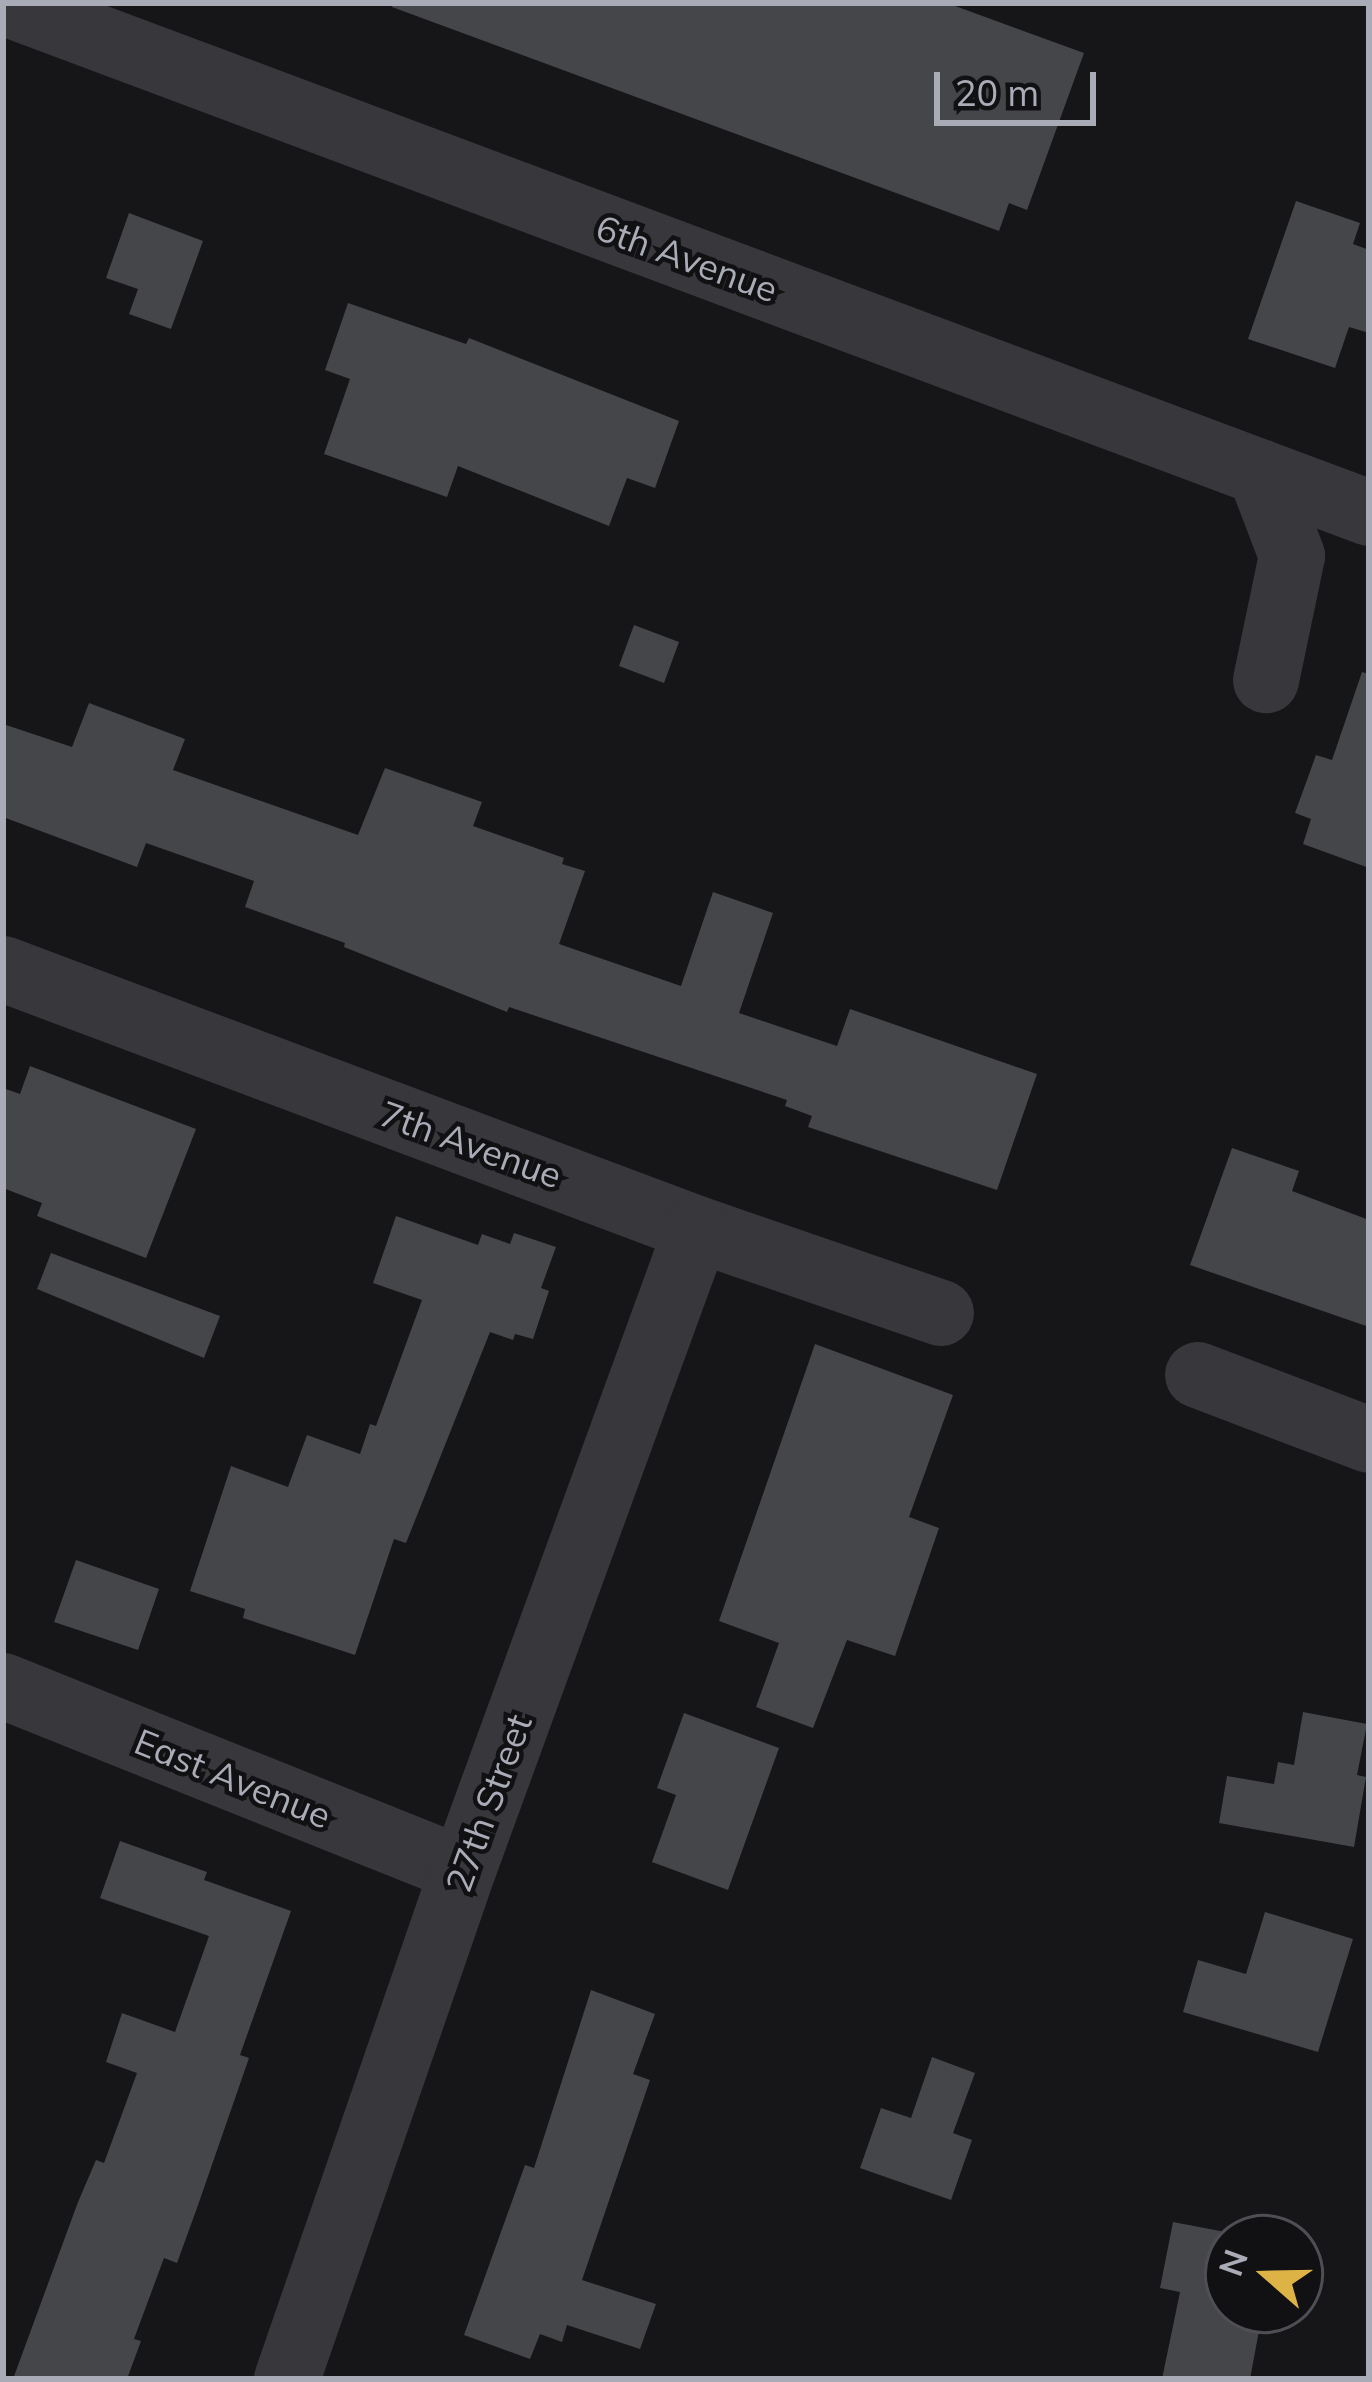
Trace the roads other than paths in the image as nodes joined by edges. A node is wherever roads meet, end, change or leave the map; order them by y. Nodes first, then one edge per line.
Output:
1 (5, 3) edge
2 (1260, 472) junction
3 (1369, 513) edge
4 (1266, 680) dead end
5 (3, 969) edge
6 (697, 1229) junction
7 (941, 1312) dead end
8 (1198, 1375) dead end
9 (1369, 1440) edge
10 (3, 1686) edge
11 (463, 1870) junction
12 (287, 2379) edge

1 - 2 street, 6th Avenue
2 - 3 street, 6th Avenue
2 - 4 street
5 - 6 street, 7th Avenue
6 - 7 street, 7th Avenue
6 - 11 street, 27th Street
8 - 9 street
10 - 11 street, East Avenue
11 - 12 street, 27th Street

